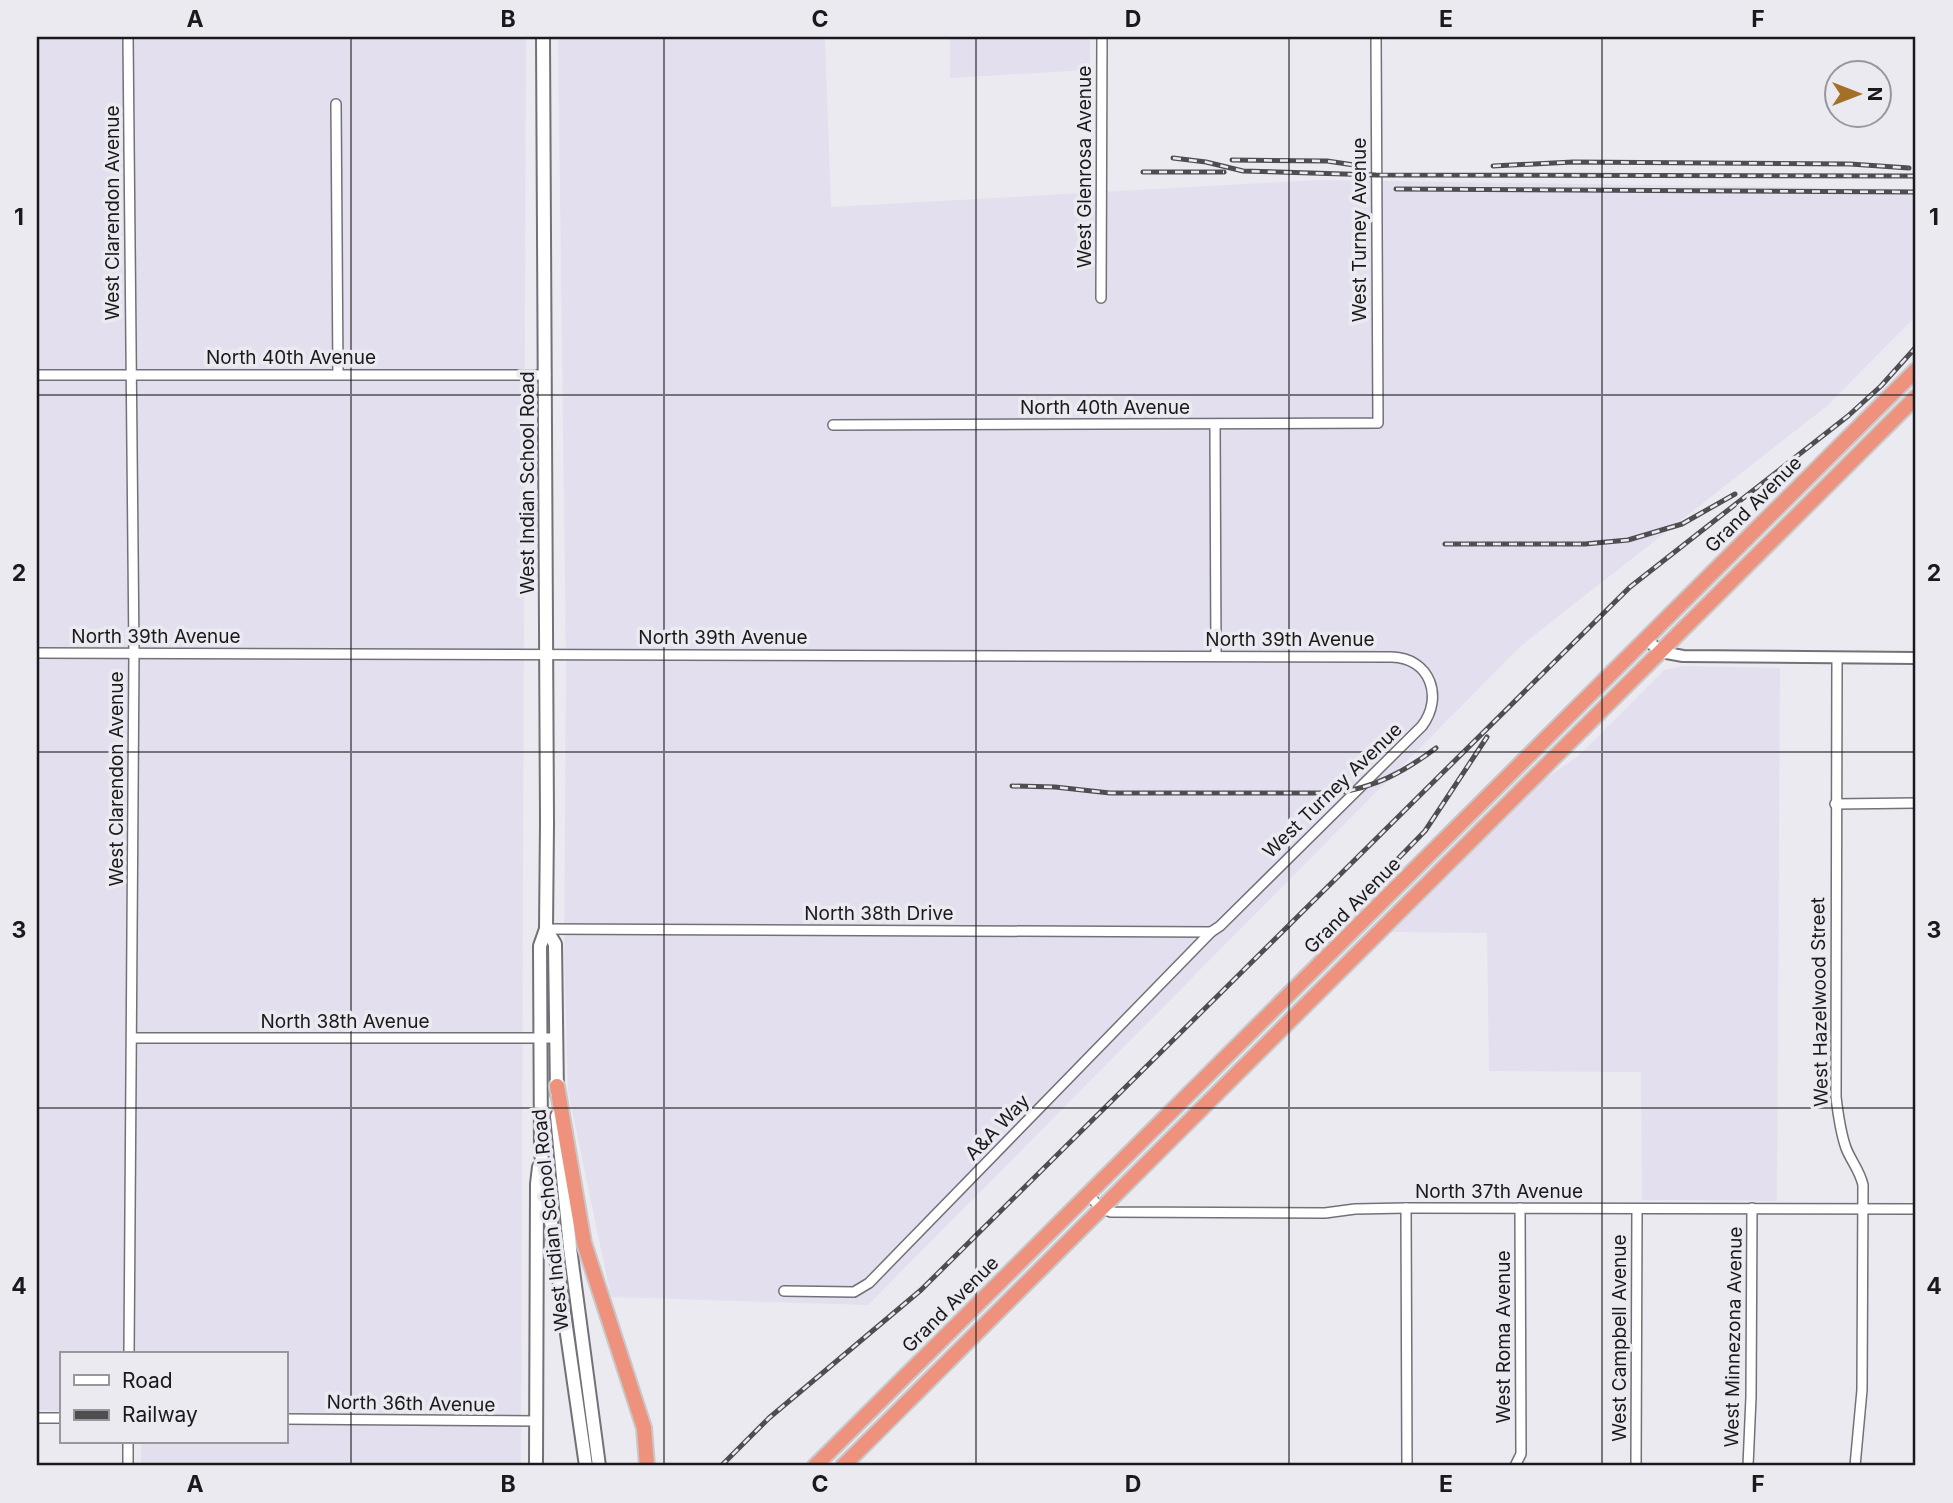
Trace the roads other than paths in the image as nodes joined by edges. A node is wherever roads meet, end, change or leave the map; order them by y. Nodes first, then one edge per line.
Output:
1 (128, 37) edge
2 (543, 37) edge
3 (1102, 37) edge
4 (1376, 37) edge
5 (336, 104) dead end
6 (1101, 298) dead end
7 (1916, 370) edge
8 (338, 374) junction
9 (37, 375) edge
10 (546, 375) junction
11 (131, 376) junction
12 (1916, 397) edge
13 (1378, 423) joint
14 (833, 425) dead end
15 (1215, 425) junction
16 (1646, 639) junction
17 (1661, 652) junction
18 (37, 653) edge
19 (134, 653) junction
20 (547, 655) junction
21 (1216, 656) junction
22 (1837, 657) junction
23 (1916, 658) edge
24 (1409, 659) joint
25 (1916, 803) edge
26 (1835, 804) junction
27 (1363, 921) junction
28 (546, 929) junction
29 (1211, 932) junction
30 (1376, 935) junction
31 (133, 1038) junction
32 (540, 1038) junction
33 (556, 1038) junction
34 (557, 1086) junction
35 (541, 1153) junction
36 (1088, 1195) junction
37 (1406, 1208) junction
38 (1520, 1208) junction
39 (1752, 1208) junction
40 (1102, 1209) junction
41 (1637, 1209) junction
42 (1863, 1209) junction
43 (1916, 1209) edge
44 (784, 1291) dead end
45 (129, 1352) edge
46 (890, 1392) junction
47 (895, 1416) junction
48 (37, 1418) edge
49 (60, 1418) edge
50 (287, 1419) edge
51 (537, 1421) junction
52 (128, 1444) edge
53 (846, 1464) edge
54 (128, 1466) edge
55 (536, 1466) edge
56 (586, 1466) edge
57 (599, 1466) edge
58 (648, 1466) edge
59 (815, 1466) edge
60 (1407, 1466) edge
61 (1516, 1466) edge
62 (1636, 1466) edge
63 (1748, 1466) edge
64 (1855, 1466) edge

1 - 11 street, West Clarendon Avenue
2 - 10 main road, West Indian School Road
3 - 6 street, West Glenrosa Avenue
4 - 13 street, West Turney Avenue
5 - 8 street
7 - 16 highway, Grand Avenue
8 - 10 street, North 40th Avenue
8 - 11 street, North 40th Avenue
9 - 11 street, North 40th Avenue
10 - 20 main road, West Indian School Road
11 - 19 street, West Clarendon Avenue
12 - 17 highway, Grand Avenue
13 - 15 street, North 40th Avenue
14 - 15 street, North 40th Avenue
15 - 21 street
16 - 17 street
16 - 27 highway, Grand Avenue
17 - 22 street
17 - 30 highway, Grand Avenue
18 - 19 street, North 39th Avenue
19 - 20 street, North 39th Avenue
19 - 31 street, West Clarendon Avenue
20 - 21 street, North 39th Avenue
20 - 28 main road, West Indian School Road
21 - 24 street, North 39th Avenue
22 - 23 street
22 - 26 street, West Hazelwood Street
24 - 29 street, West Turney Avenue
25 - 26 street
26 - 42 street, West Hazelwood Street
27 - 30 highway
27 - 36 highway, Grand Avenue
28 - 29 street, North 38th Drive
28 - 32 main road, West Indian School Road
28 - 33 main road, West Indian School Road
29 - 44 street, A&A Way
30 - 40 highway, Grand Avenue
31 - 32 street, North 38th Avenue
31 - 45 street, West Clarendon Avenue
32 - 33 street, North 38th Avenue
32 - 35 main road, West Indian School Road
33 - 34 main road, West Indian School Road
34 - 57 main road, West Indian School Road
34 - 58 highway
35 - 51 main road
35 - 56 main road, West Indian School Road
36 - 40 street
36 - 46 highway, Grand Avenue
37 - 38 street, North 37th Avenue
37 - 40 street, North 37th Avenue
37 - 60 street
38 - 41 street, North 37th Avenue
38 - 61 street, West Roma Avenue
39 - 41 street, North 37th Avenue
39 - 42 street, North 37th Avenue
39 - 63 street, West Minnezona Avenue
40 - 47 highway, Grand Avenue
41 - 62 street, West Campbell Avenue
42 - 43 street, North 37th Avenue
42 - 64 street, West Hazelwood Street
46 - 47 highway
46 - 59 highway, Grand Avenue
47 - 53 highway, Grand Avenue
48 - 49 street
50 - 51 street, North 36th Avenue
51 - 55 main road
52 - 54 street

